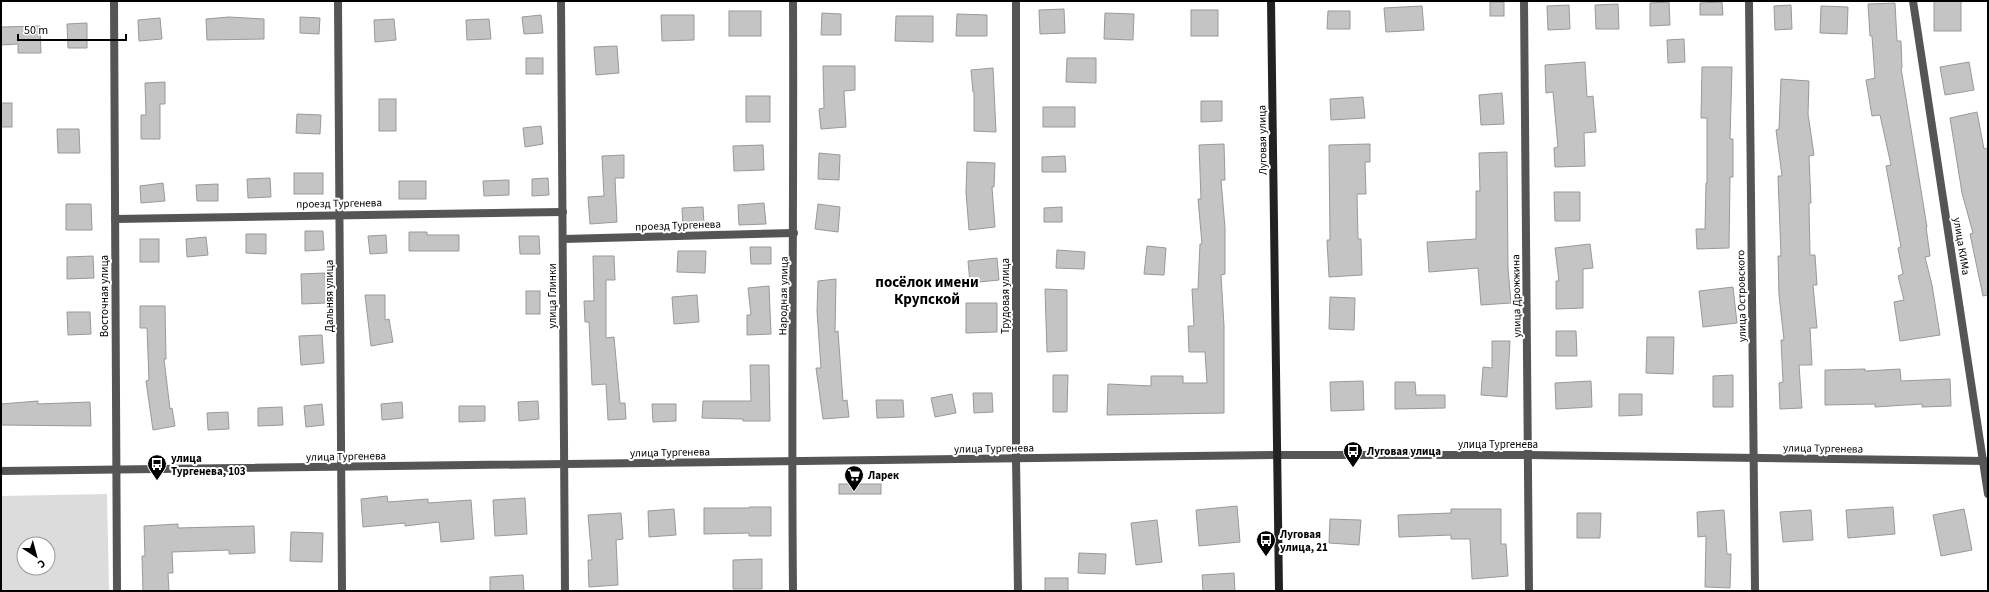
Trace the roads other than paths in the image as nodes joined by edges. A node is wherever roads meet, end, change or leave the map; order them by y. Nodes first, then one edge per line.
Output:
1 (114, 1) edge
2 (338, 1) edge
3 (561, 1) edge
4 (793, 1) edge
5 (1016, 1) edge
6 (1271, 1) edge
7 (1524, 1) edge
8 (1749, 1) edge
9 (1913, 1) edge
10 (562, 212) junction
11 (339, 214) junction
12 (115, 219) junction
13 (794, 233) junction
14 (562, 239) junction
15 (1277, 455) junction
16 (1528, 455) junction
17 (1016, 458) junction
18 (1754, 458) junction
19 (792, 461) junction
20 (1986, 461) edge
21 (564, 464) junction
22 (341, 467) junction
23 (116, 469) junction
24 (1, 471) edge
25 (1988, 494) edge
26 (117, 591) edge
27 (342, 591) edge
28 (564, 591) edge
29 (793, 591) edge
30 (1018, 591) edge
31 (1279, 591) edge
32 (1529, 591) edge
33 (1755, 591) edge

1 - 12 street, Восточная улица
2 - 11 street, Дальняя улица
3 - 10 street, улица Глинки
4 - 13 street, Народная улица
5 - 17 street, Трудовая улица
6 - 15 street, Луговая улица
7 - 16 street, улица Дрожжина
8 - 18 street, улица Островского
9 - 20 street, улица КИМа
10 - 11 street, проезд Тургенева
10 - 14 street, улица Глинки
11 - 12 street, проезд Тургенева
11 - 22 street, Дальняя улица
12 - 23 street, Восточная улица
13 - 14 street, проезд Тургенева
13 - 19 street, Народная улица
14 - 21 street, улица Глинки
15 - 16 street, улица Тургенева
15 - 17 street, улица Тургенева
15 - 31 street, Луговая улица
16 - 18 street, улица Тургенева
16 - 32 street, улица Дрожжина
17 - 19 street, улица Тургенева
17 - 30 street, Трудовая улица
18 - 20 street, улица Тургенева
18 - 33 street, улица Островского
19 - 21 street, улица Тургенева
19 - 29 street, Народная улица
20 - 25 street, улица КИМа
21 - 22 street, улица Тургенева
21 - 28 street, улица Глинки
22 - 23 street, улица Тургенева
22 - 27 street, Дальняя улица
23 - 24 street, улица Тургенева
23 - 26 street, Восточная улица

